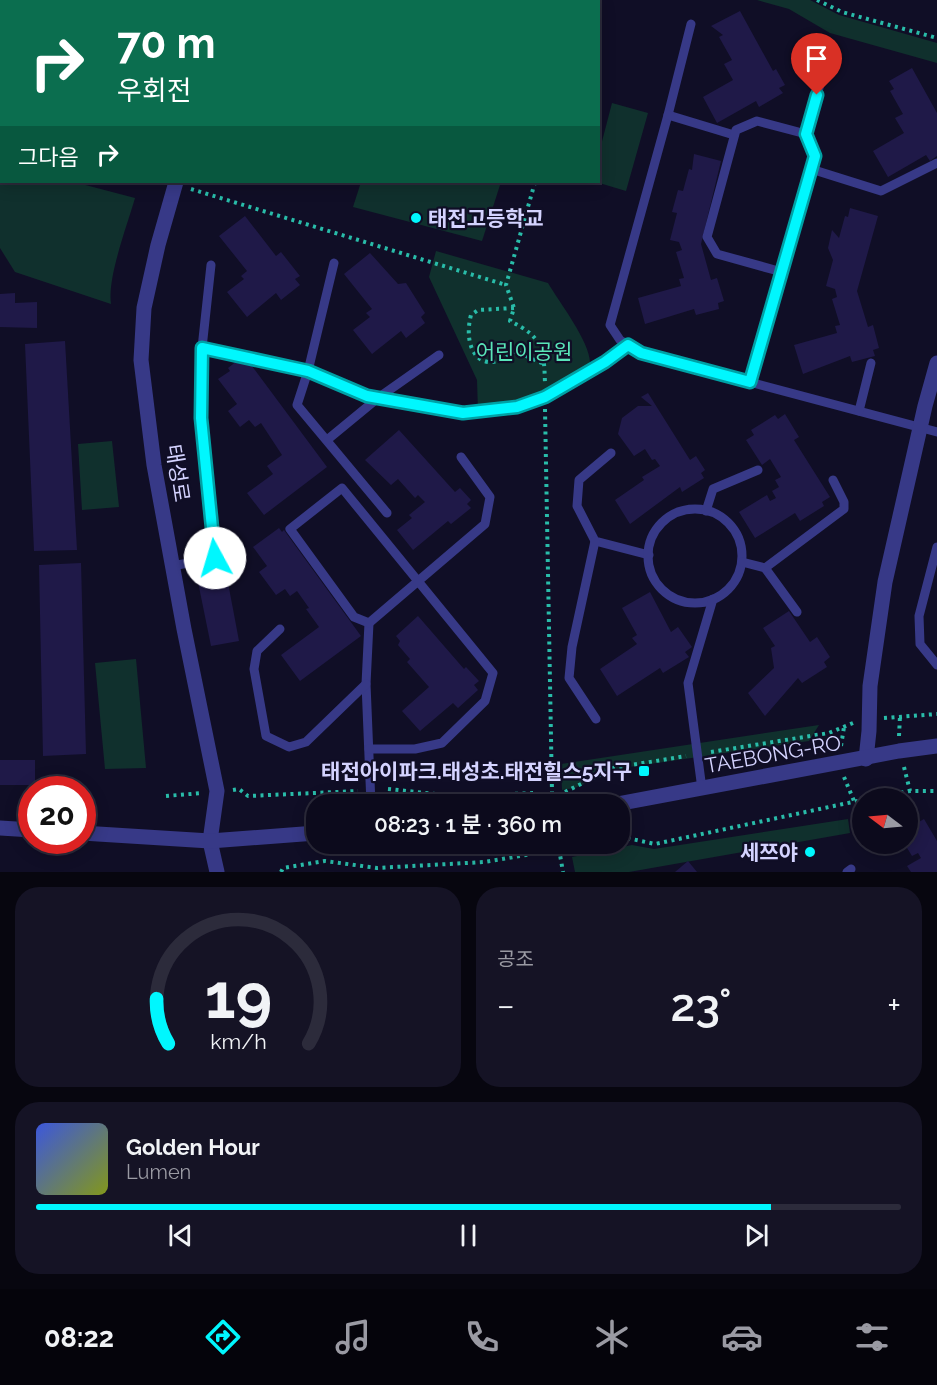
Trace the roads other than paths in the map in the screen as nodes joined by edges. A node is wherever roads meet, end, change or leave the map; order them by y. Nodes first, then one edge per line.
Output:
1 (691, 24) dead end
2 (828, 56) dead end
3 (668, 116) junction
4 (806, 134) junction
5 (734, 135) junction
6 (937, 163) edge
7 (811, 169) junction
8 (176, 183) edge
9 (334, 263) dead end
10 (211, 265) dead end
11 (782, 272) junction
12 (628, 345) junction
13 (202, 348) junction
14 (439, 355) dead end
15 (871, 363) dead end
16 (937, 363) edge
17 (308, 371) junction
18 (750, 382) junction
19 (378, 398) junction
20 (859, 411) junction
21 (920, 428) junction
22 (937, 432) edge
23 (327, 440) junction
24 (611, 453) dead end
25 (461, 457) dead end
26 (758, 470) dead end
27 (833, 480) dead end
28 (377, 502) junction
29 (706, 511) junction
30 (387, 513) dead end
31 (363, 514) junction
32 (595, 541) junction
33 (937, 547) edge
34 (649, 555) junction
35 (742, 562) junction
36 (172, 566) junction
37 (765, 568) junction
38 (417, 581) junction
39 (714, 599) junction
40 (797, 612) dead end
41 (369, 623) junction
42 (280, 629) dead end
43 (937, 665) edge
44 (366, 684) junction
45 (597, 719) dead end
46 (937, 746) edge
47 (369, 749) junction
48 (866, 759) junction
49 (702, 789) junction
50 (371, 794) edge
51 (630, 802) edge
52 (0, 828) edge
53 (18, 829) edge
54 (96, 834) edge
55 (306, 835) edge
56 (210, 841) junction
57 (217, 872) edge

1 - 3 lane
2 - 4 lane
3 - 5 lane
3 - 12 lane
4 - 5 lane
4 - 7 lane
5 - 11 lane
6 - 7 lane
7 - 11 lane
8 - 36 street, 태성로
9 - 17 lane
10 - 13 lane
11 - 18 lane
12 - 18 lane
12 - 19 lane
13 - 17 lane
13 - 36 lane
14 - 19 lane
15 - 20 lane
16 - 21 street
17 - 19 lane
17 - 23 lane
18 - 20 lane
19 - 23 lane
20 - 21 lane
21 - 22 lane
21 - 48 street
23 - 28 lane
24 - 32 lane
25 - 38 lane
26 - 29 lane
27 - 37 lane
28 - 30 lane
28 - 31 lane
29 - 34 lane
29 - 35 lane
31 - 38 lane
31 - 41 lane
32 - 34 lane
32 - 45 lane
33 - 43 lane
34 - 39 lane
35 - 37 lane
35 - 39 lane
36 - 56 street, 태성로
37 - 40 lane
38 - 41 lane
38 - 47 lane
39 - 49 lane
41 - 44 lane
42 - 44 lane
44 - 47 lane
46 - 48 street, TAEBONG-RO
47 - 50 lane
48 - 49 street, TAEBONG-RO
49 - 51 street, TAEBONG-RO
52 - 53 street
54 - 56 street
55 - 56 street
56 - 57 street

